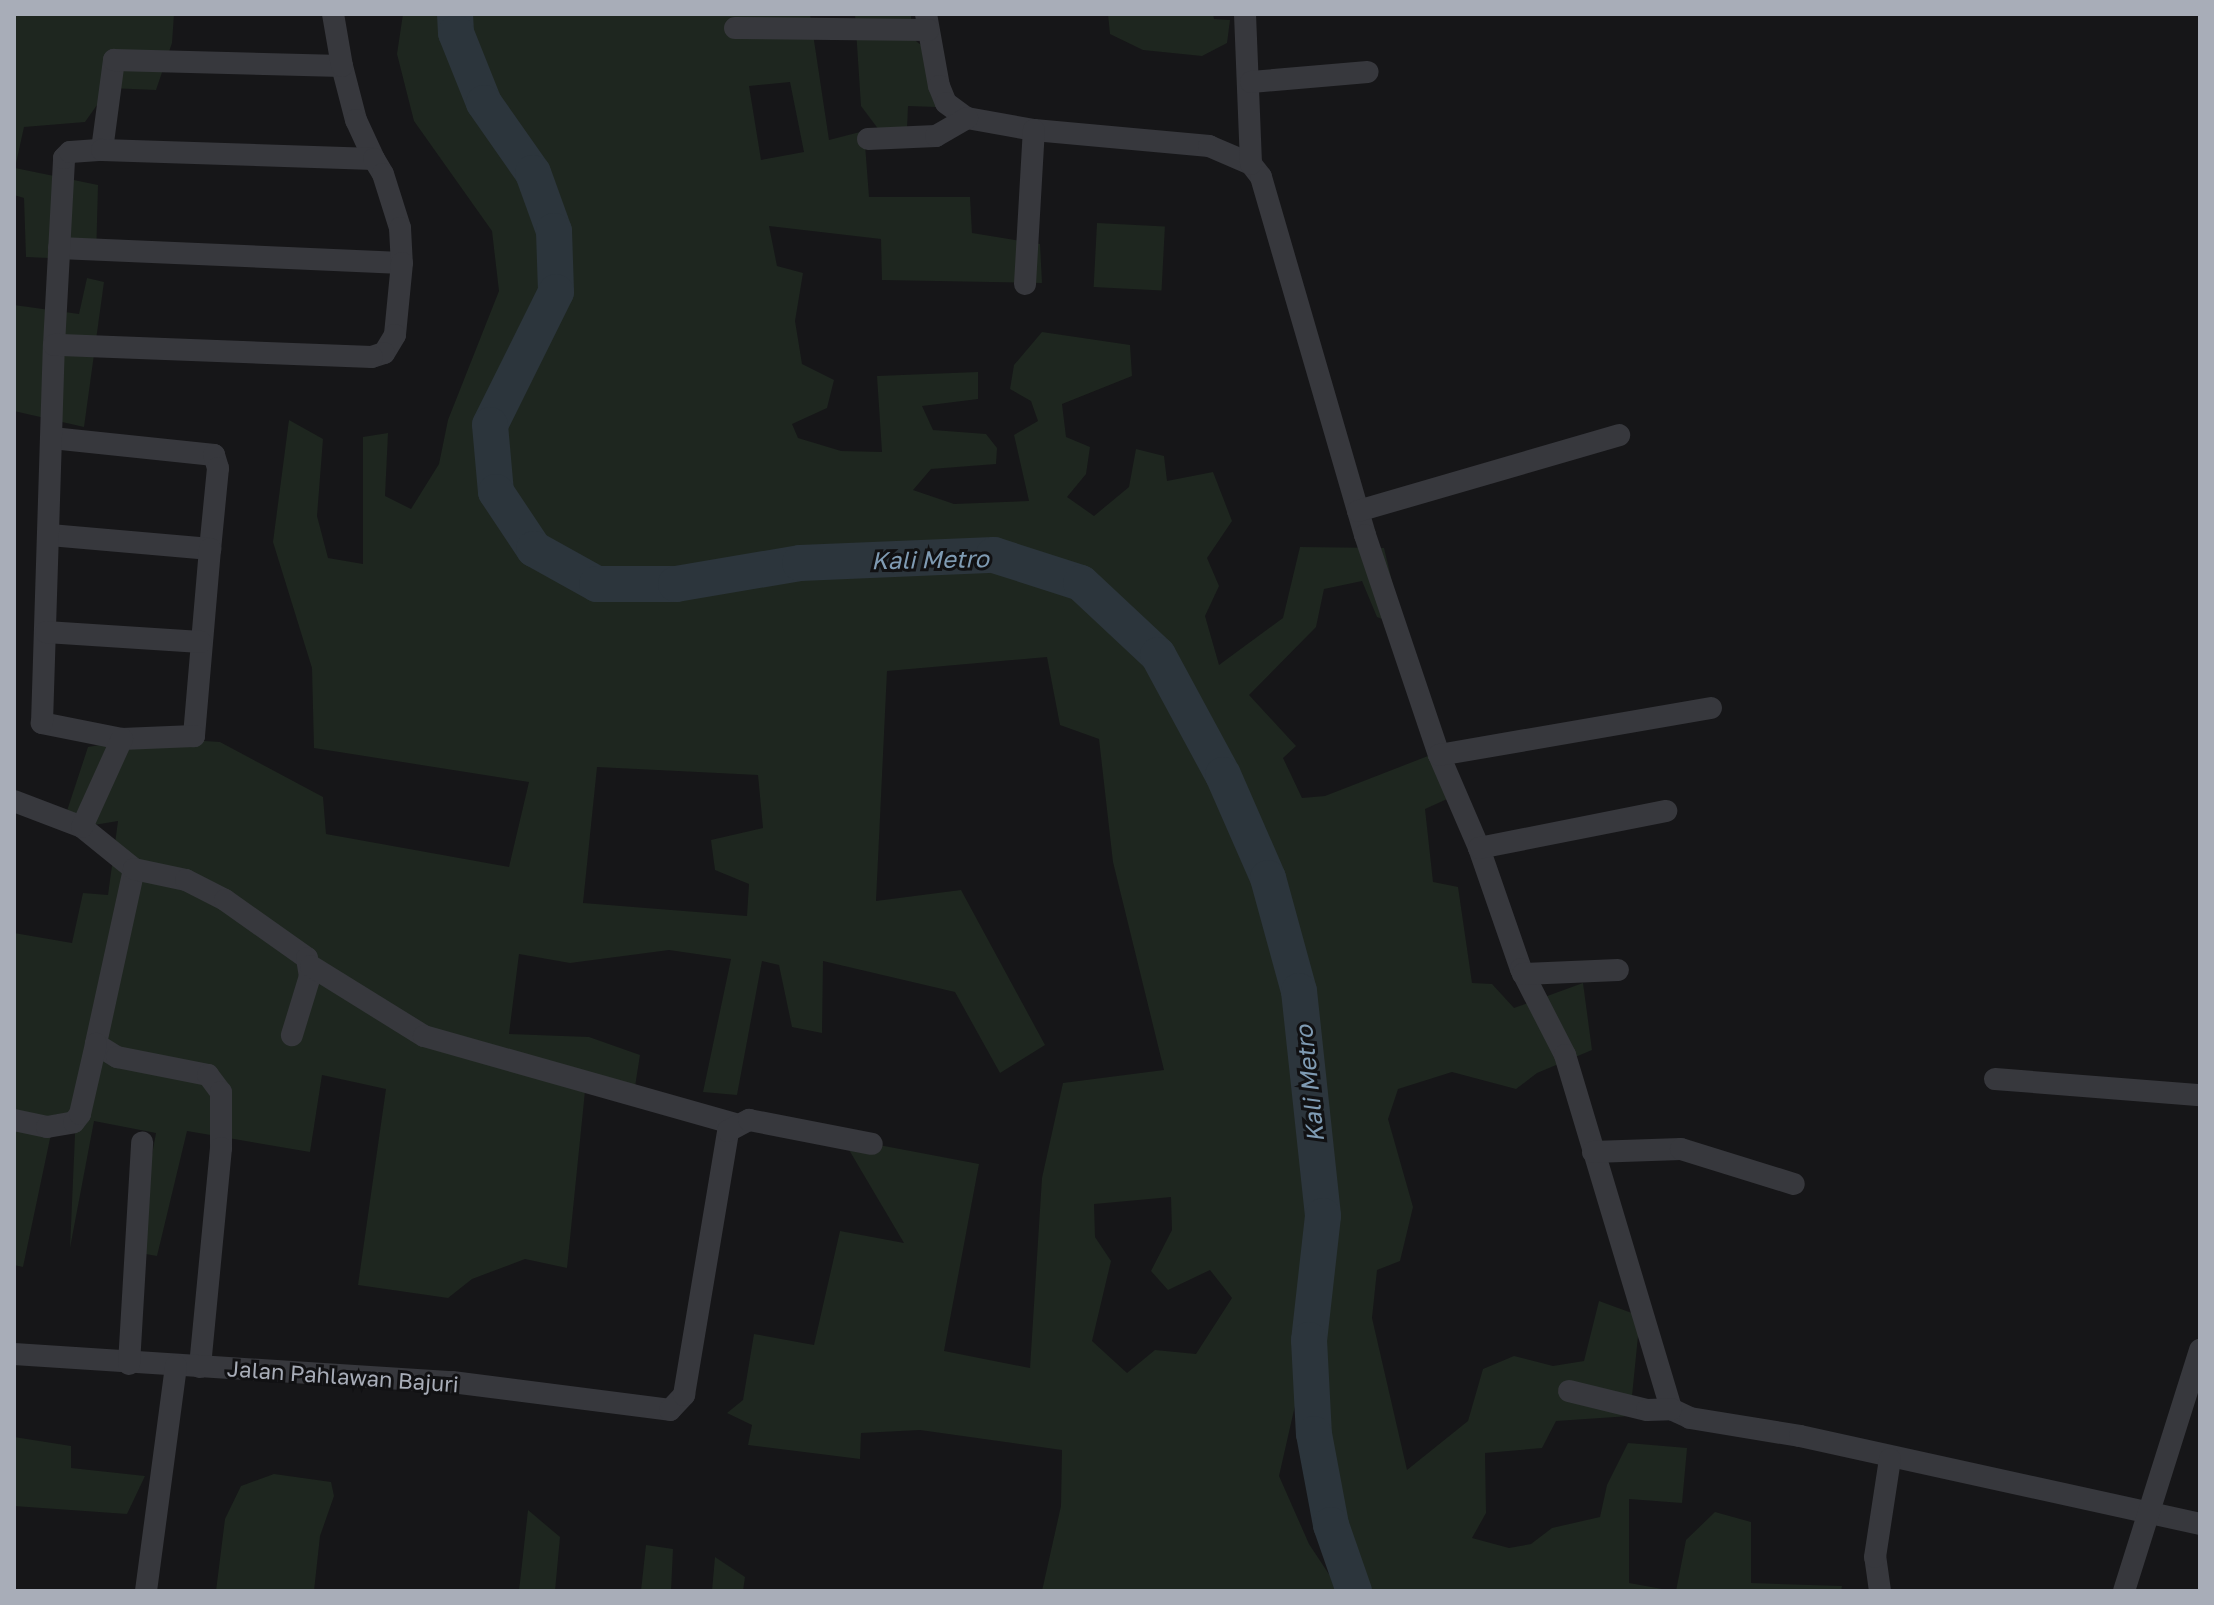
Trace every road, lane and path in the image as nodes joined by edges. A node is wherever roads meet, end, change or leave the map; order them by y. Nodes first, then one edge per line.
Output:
1 (333, 14) edge
2 (1245, 14) edge
3 (927, 22) edge
4 (735, 28) dead end
5 (342, 66) junction
6 (1368, 72) dead end
7 (1251, 82) junction
8 (967, 118) junction
9 (1034, 130) junction
10 (868, 139) dead end
11 (102, 150) junction
12 (374, 159) junction
13 (1251, 164) junction
14 (59, 248) junction
15 (402, 263) junction
16 (1025, 284) dead end
17 (54, 345) junction
18 (1619, 435) dead end
19 (52, 438) junction
20 (1358, 511) junction
21 (50, 535) junction
22 (210, 549) junction
23 (46, 632) junction
24 (201, 642) junction
25 (1711, 708) dead end
26 (122, 739) junction
27 (1439, 755) junction
28 (14, 801) edge
29 (1666, 811) dead end
30 (82, 827) junction
31 (1479, 848) junction
32 (134, 869) junction
33 (311, 966) junction
34 (1618, 970) dead end
35 (1523, 974) junction
36 (292, 1035) dead end
37 (96, 1044) junction
38 (1995, 1079) dead end
39 (2200, 1095) edge
40 (14, 1120) edge
41 (734, 1124) junction
42 (142, 1142) dead end
43 (872, 1144) dead end
44 (1593, 1152) junction
45 (1794, 1184) dead end
46 (2200, 1350) edge
47 (14, 1354) edge
48 (129, 1364) junction
49 (176, 1366) junction
50 (200, 1367) junction
51 (1569, 1391) dead end
52 (1671, 1409) junction
53 (1897, 1460) junction
54 (2151, 1515) junction
55 (2200, 1524) edge
56 (146, 1591) edge
57 (1880, 1591) edge
58 (2124, 1591) edge

1 - 5 street
2 - 7 street
3 - 4 street
3 - 8 street
5 - 11 street
5 - 12 street
6 - 7 street
7 - 13 street
8 - 9 street
8 - 10 street
9 - 13 street
9 - 16 street
11 - 12 street
11 - 14 street
12 - 15 street
13 - 20 street
14 - 15 street
14 - 17 street
15 - 17 street
17 - 19 street
18 - 20 street
19 - 21 street
19 - 22 street
20 - 27 street
21 - 22 street
21 - 23 street
22 - 24 street
23 - 24 street
23 - 26 street
24 - 26 street
25 - 27 street
26 - 30 street
27 - 31 street
28 - 30 street
29 - 31 street
30 - 32 street
31 - 35 street
32 - 33 street
32 - 37 street
33 - 36 street
33 - 41 street
34 - 35 street
35 - 44 street
37 - 40 street
37 - 50 street
38 - 39 street
41 - 43 street
41 - 50 street, Jalan Pahlawan Bajuri
42 - 48 street
44 - 45 street
44 - 52 street
46 - 54 street
47 - 48 street, Jalan Pahlawan Bajuri
48 - 49 street, Jalan Pahlawan Bajuri
49 - 50 street, Jalan Pahlawan Bajuri
49 - 56 street
51 - 52 street
52 - 53 street
53 - 54 street
53 - 57 street
54 - 55 street
54 - 58 street

